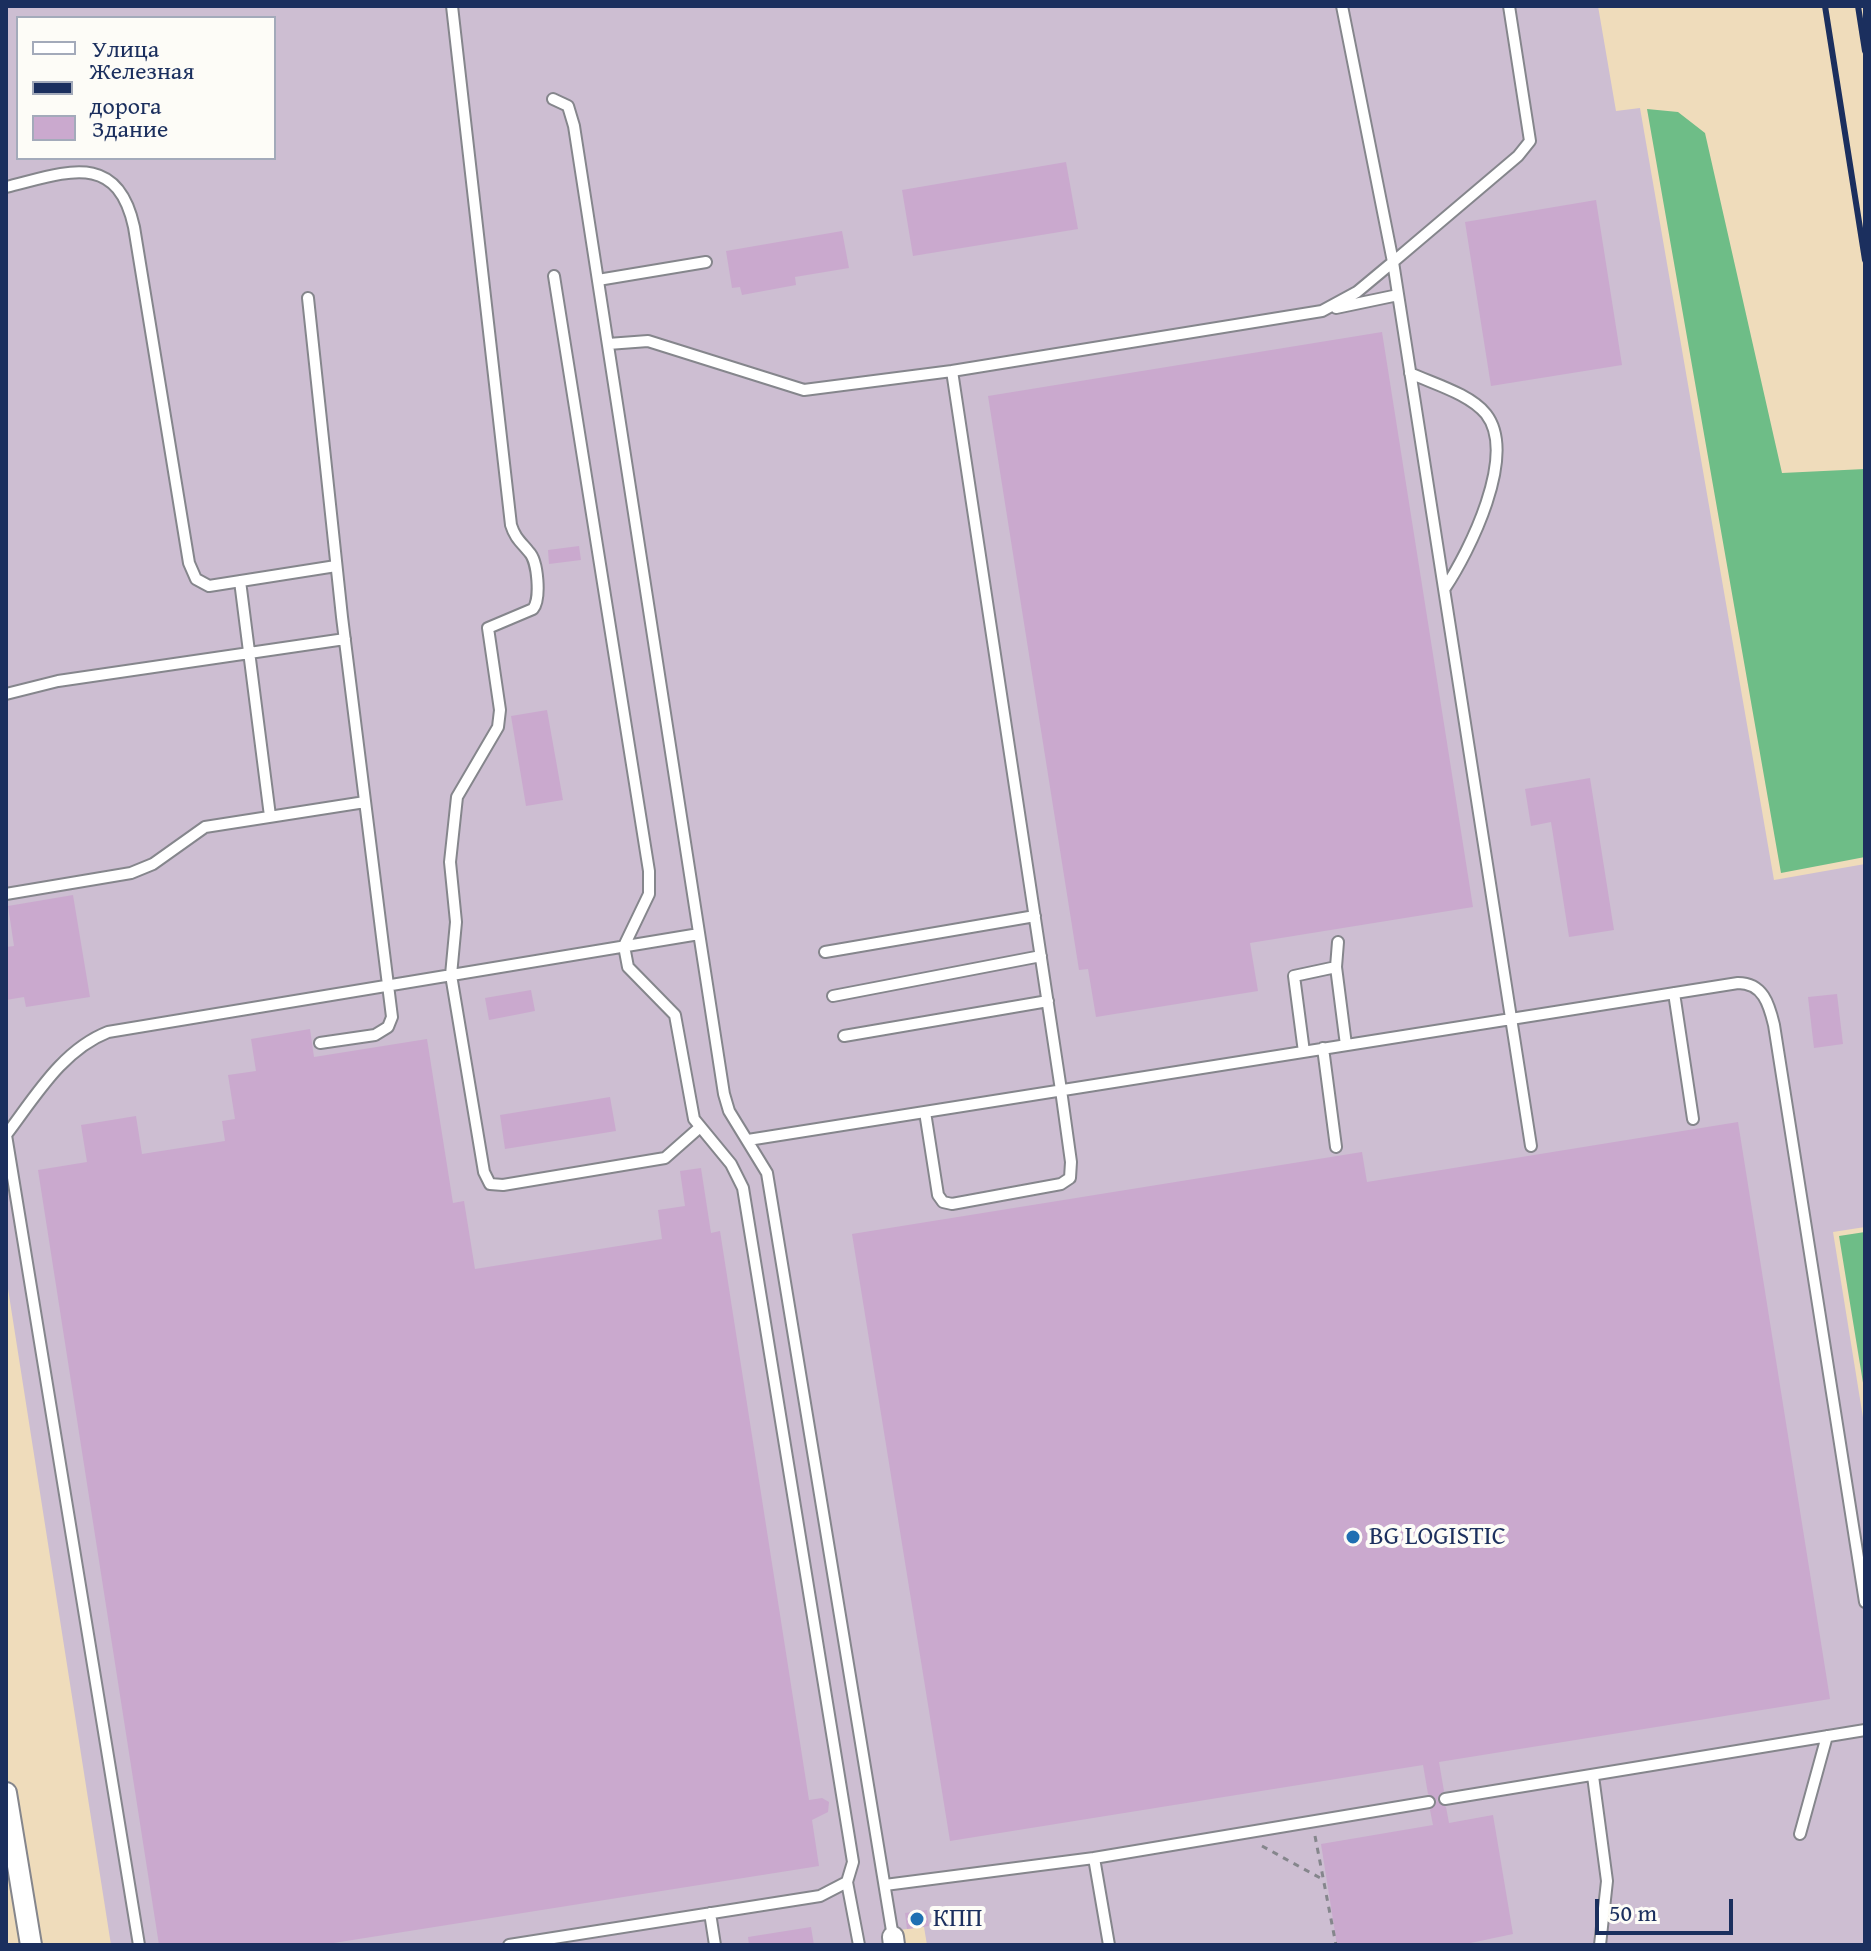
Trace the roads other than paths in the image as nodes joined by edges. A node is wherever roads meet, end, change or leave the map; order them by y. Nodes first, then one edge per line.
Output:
1 (452, 6) edge
2 (1342, 6) edge
3 (1509, 6) edge
4 (553, 99) dead end
5 (6, 187) edge
6 (706, 262) dead end
7 (1393, 262) junction
8 (554, 276) dead end
9 (598, 280) junction
10 (1398, 295) junction
11 (308, 298) dead end
12 (1322, 311) junction
13 (608, 344) junction
14 (952, 371) junction
15 (1410, 373) junction
16 (336, 566) junction
17 (240, 581) junction
18 (1445, 588) junction
19 (345, 639) junction
20 (249, 652) junction
21 (6, 694) edge
22 (365, 802) junction
23 (270, 816) junction
24 (6, 894) edge
25 (1035, 916) junction
26 (699, 934) junction
27 (1338, 942) dead end
28 (624, 946) junction
29 (825, 952) dead end
30 (1041, 956) junction
31 (1336, 967) junction
32 (451, 975) junction
33 (387, 986) junction
34 (1674, 993) junction
35 (833, 996) dead end
36 (1048, 1001) junction
37 (1513, 1018) junction
38 (844, 1036) dead end
39 (320, 1043) dead end
40 (1346, 1045) junction
41 (1323, 1048) junction
42 (1304, 1052) junction
43 (1061, 1090) junction
44 (925, 1112) junction
45 (1693, 1119) dead end
46 (699, 1128) junction
47 (6, 1134) edge
48 (748, 1140) junction
49 (1531, 1146) dead end
50 (1336, 1147) dead end
51 (1865, 1602) edge
52 (1865, 1730) edge
53 (1827, 1736) junction
54 (1593, 1776) junction
55 (6, 1793) edge
56 (1445, 1799) dead end
57 (1429, 1802) dead end
58 (1800, 1834) dead end
59 (1094, 1858) junction
60 (847, 1882) junction
61 (885, 1885) junction
62 (710, 1913) junction
63 (894, 1941) edge
64 (31, 1945) edge
65 (139, 1945) edge
66 (509, 1945) edge
67 (715, 1945) edge
68 (859, 1945) edge
69 (1109, 1945) edge
70 (1600, 1945) edge

1 - 32 lane
2 - 7 lane
3 - 7 lane
4 - 9 lane
5 - 17 lane
6 - 9 lane
7 - 10 lane
7 - 12 lane
8 - 28 lane
9 - 13 lane
10 - 12 lane
10 - 15 lane
11 - 16 lane
12 - 14 lane
13 - 14 lane
13 - 26 lane
14 - 25 lane
15 - 18 lane
15 - 18 lane
16 - 17 lane
16 - 19 lane
17 - 20 lane
18 - 37 lane
19 - 20 lane
19 - 22 lane
20 - 21 lane
20 - 23 lane
22 - 23 lane
22 - 33 lane
23 - 24 lane
25 - 29 lane
25 - 30 lane
26 - 28 lane
26 - 48 lane
27 - 31 lane
28 - 32 lane
28 - 46 lane
30 - 35 lane
30 - 36 lane
31 - 40 lane
31 - 42 lane
32 - 33 lane
32 - 46 lane
33 - 39 lane
33 - 47 lane
34 - 37 lane
34 - 45 lane
34 - 51 lane
36 - 38 lane
36 - 43 lane
37 - 40 lane
37 - 49 lane
40 - 41 lane
41 - 42 lane
41 - 50 lane
42 - 43 lane
43 - 44 lane
43 - 44 lane
44 - 48 lane
46 - 60 lane
47 - 65 lane
48 - 61 lane
52 - 53 lane
53 - 54 lane
53 - 58 lane
54 - 56 lane
54 - 70 lane
55 - 64 street
57 - 59 lane
59 - 61 lane
59 - 69 lane
60 - 62 lane
60 - 68 lane
61 - 63 lane
62 - 66 lane
62 - 67 lane

